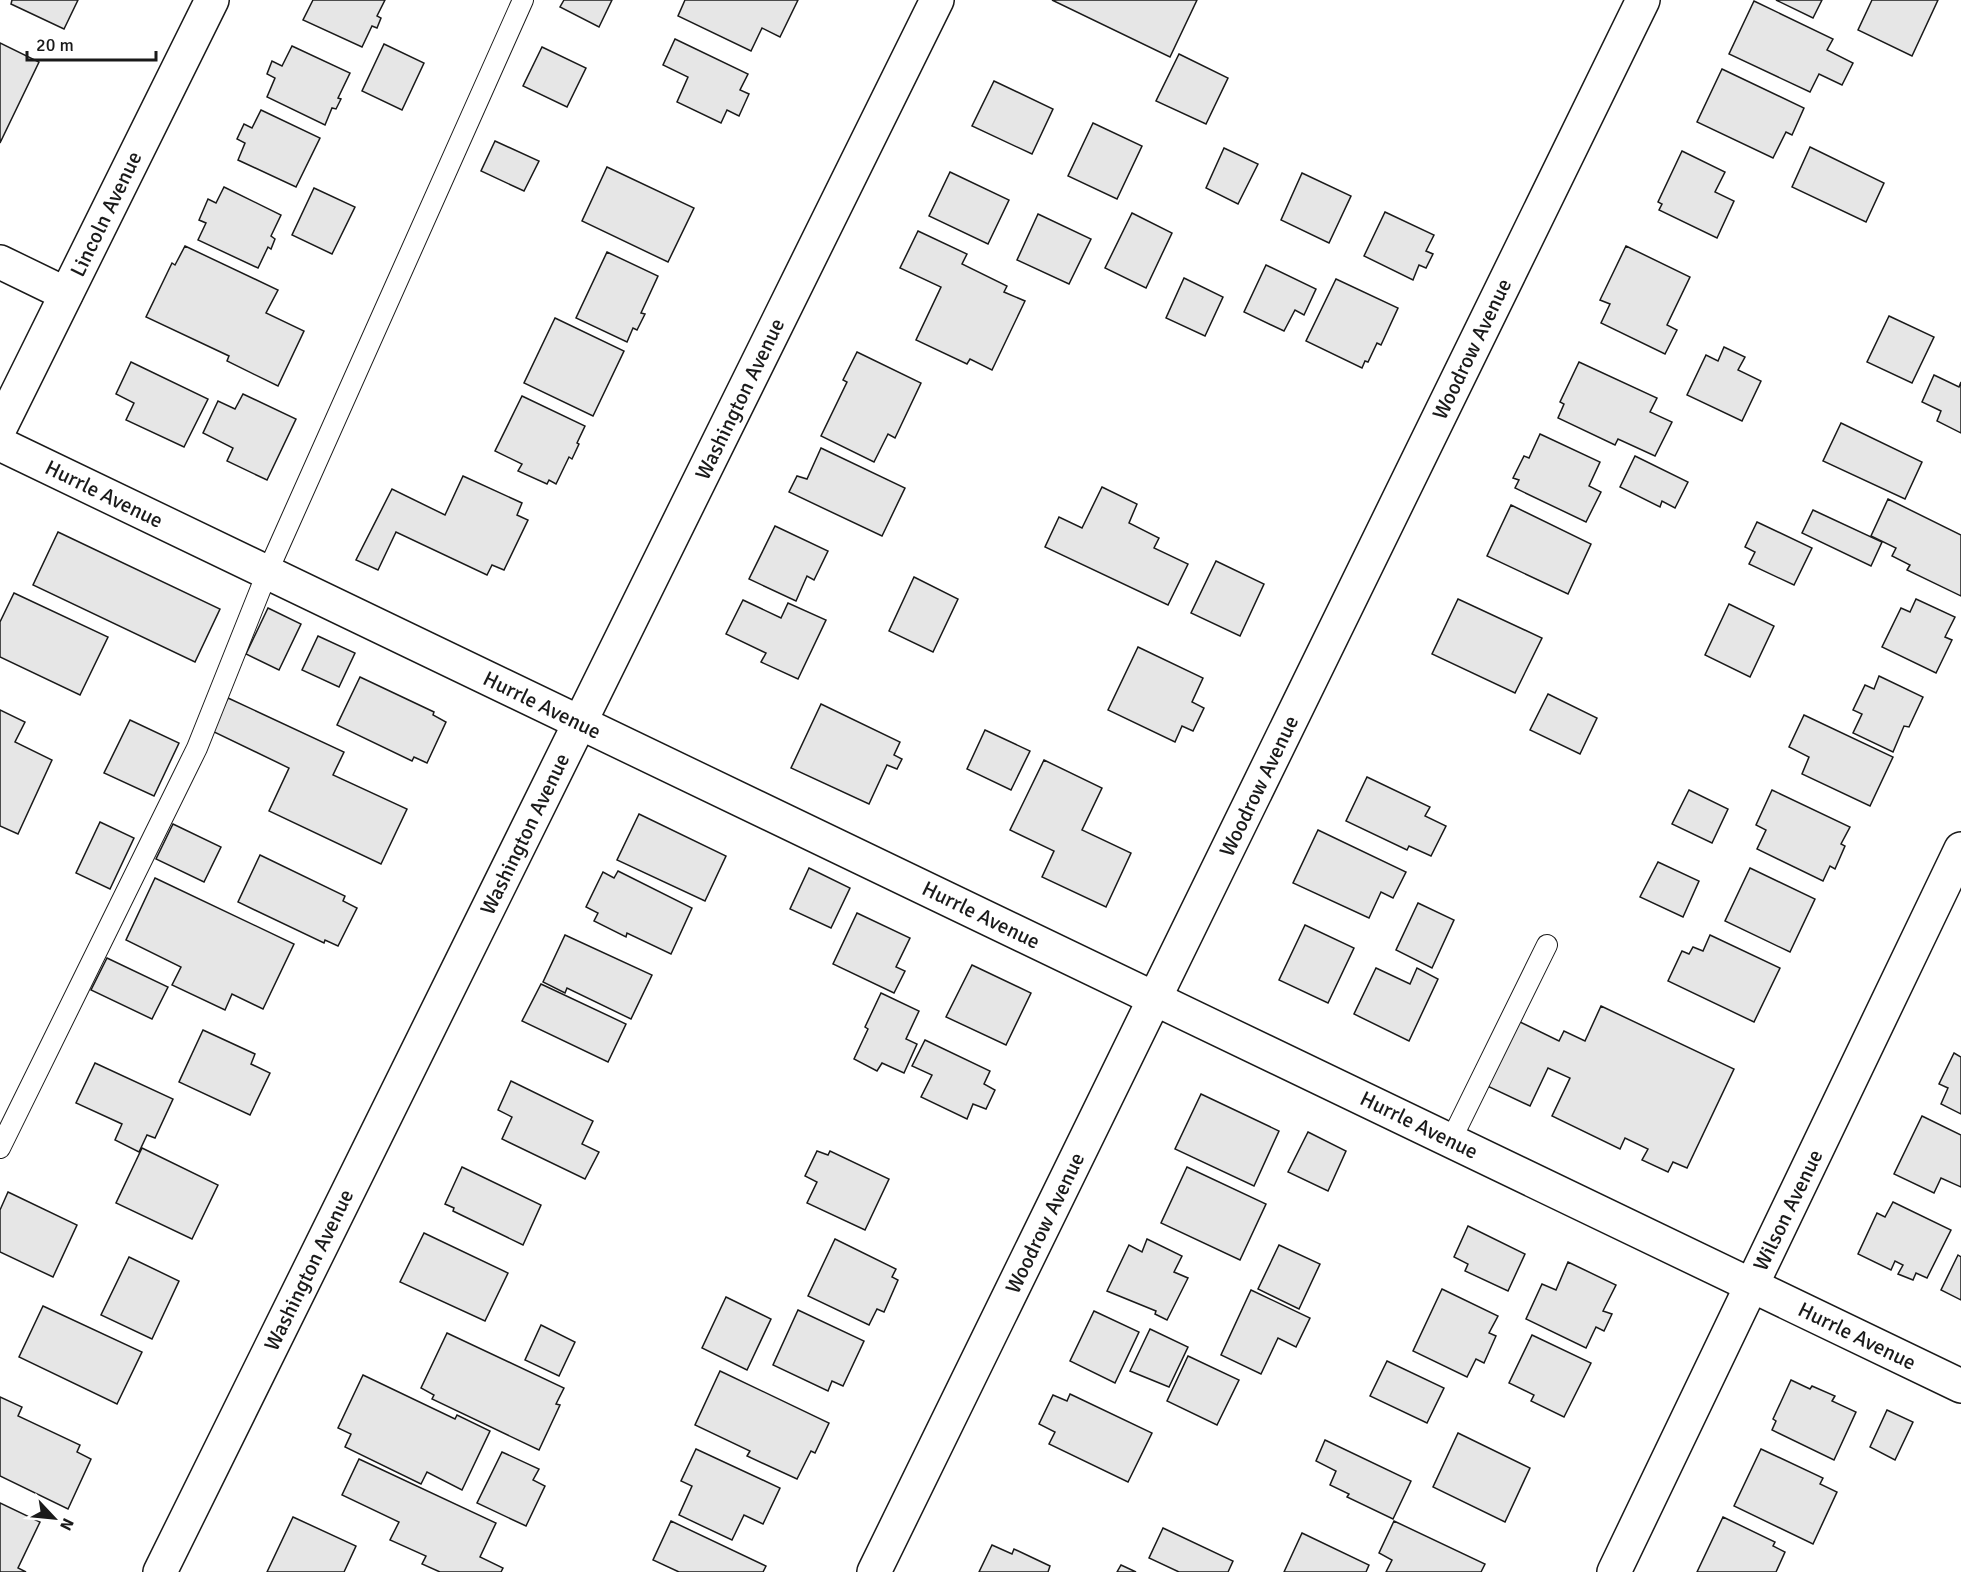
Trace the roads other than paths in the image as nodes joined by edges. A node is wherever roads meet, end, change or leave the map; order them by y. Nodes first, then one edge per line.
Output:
1 (212, 0) edge
2 (523, 0) edge
3 (937, 0) edge
4 (1643, 0) edge
5 (0, 262) edge
6 (66, 294) junction
7 (0, 428) edge
8 (0, 444) edge
9 (267, 573) junction
10 (580, 723) junction
11 (1961, 849) edge
12 (1547, 945) dead end
13 (1155, 998) junction
14 (1451, 1140) junction
15 (0, 1148) edge
16 (1752, 1285) junction
17 (1961, 1386) edge
18 (160, 1572) edge
19 (874, 1572) edge
20 (1614, 1572) edge

1 - 6 street, Lincoln Avenue
2 - 9 lane
3 - 10 street, Washington Avenue
4 - 13 street, Woodrow Avenue
5 - 6 street
6 - 7 street, Lincoln Avenue
8 - 9 street, Hurrle Avenue
9 - 10 street, Hurrle Avenue
9 - 15 lane
10 - 13 street, Hurrle Avenue
10 - 18 street, Washington Avenue
11 - 16 street, Wilson Avenue
12 - 14 lane
13 - 14 street, Hurrle Avenue
13 - 19 street, Woodrow Avenue
14 - 16 street, Hurrle Avenue
16 - 17 street, Hurrle Avenue
16 - 20 street, Wilson Avenue

